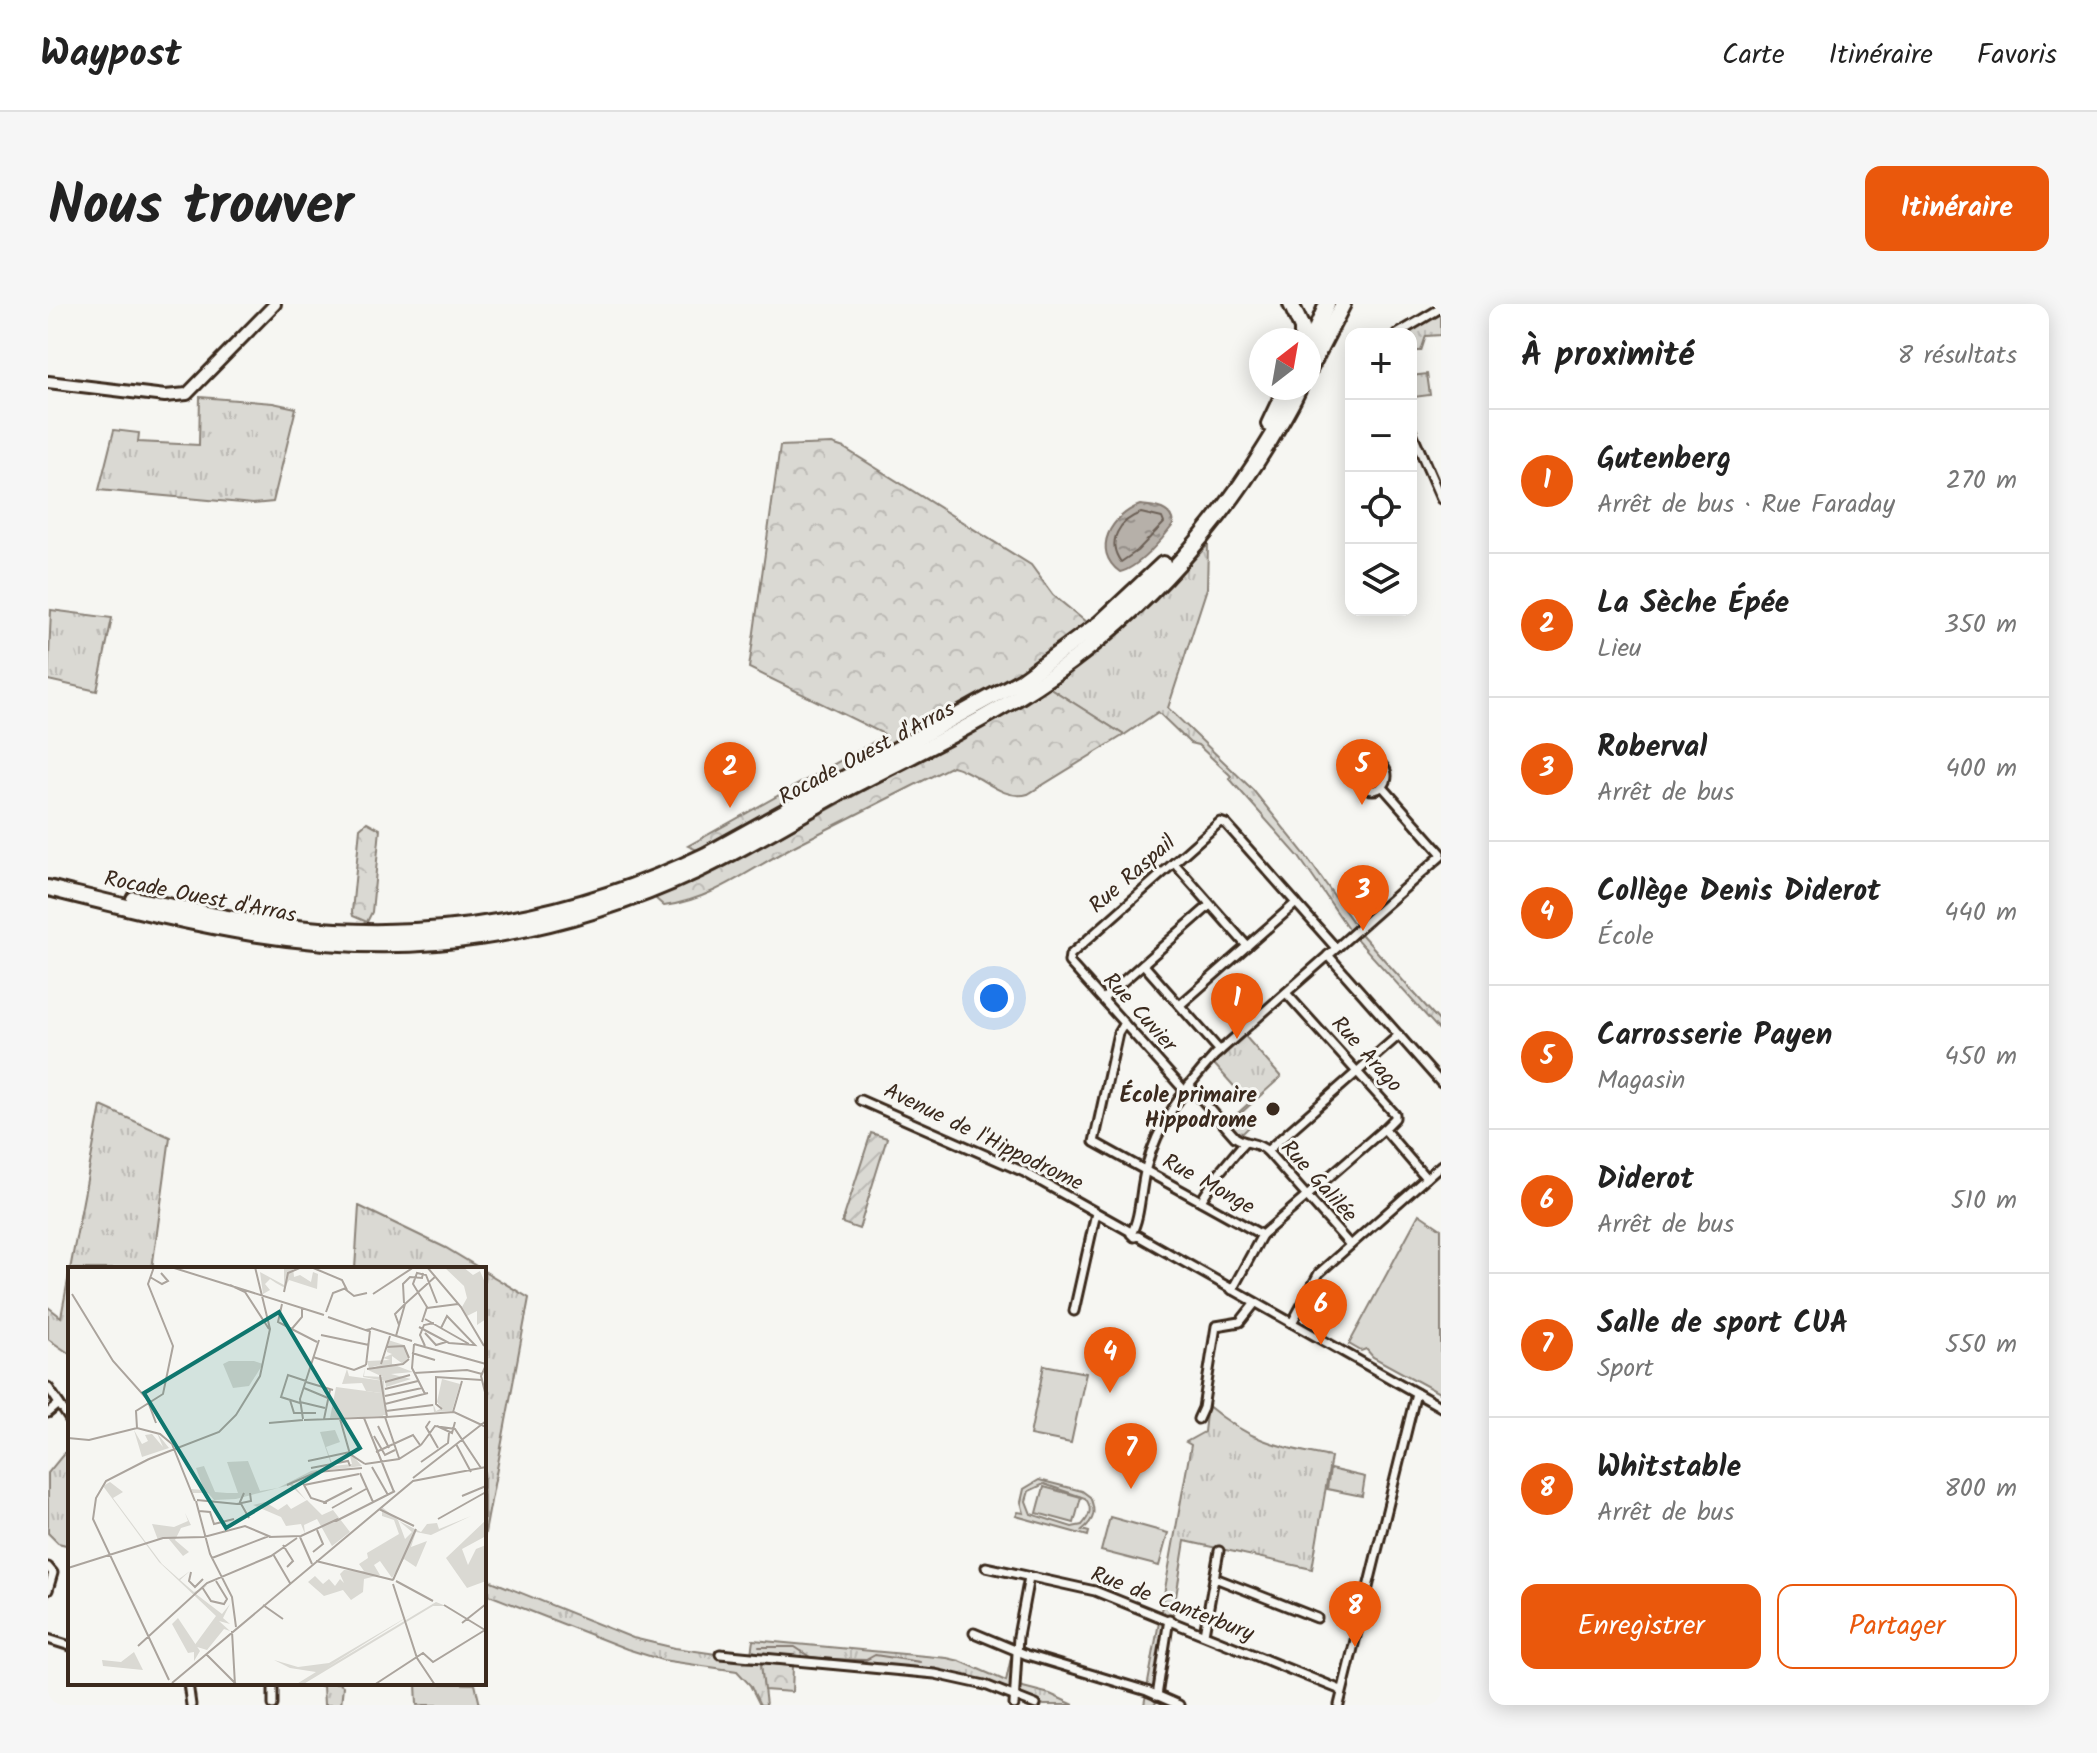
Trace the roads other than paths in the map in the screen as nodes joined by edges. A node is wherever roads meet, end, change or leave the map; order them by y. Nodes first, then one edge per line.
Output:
1 (275, 304) edge
2 (1291, 304) edge
3 (1327, 304) edge
4 (1334, 304) edge
5 (1343, 304) edge
6 (1441, 308) edge
7 (1302, 328) edge
8 (1317, 328) edge
9 (1407, 328) edge
10 (1321, 337) edge
11 (1321, 345) edge
12 (48, 382) edge
13 (1286, 400) edge
14 (1288, 400) edge
15 (1417, 443) edge
16 (1441, 497) edge
17 (1382, 786) dead end
18 (1441, 854) edge
19 (1174, 863) junction
20 (48, 879) edge
21 (48, 888) edge
22 (1296, 903) junction
23 (1210, 905) junction
24 (1247, 946) junction
25 (1336, 948) junction
26 (1328, 955) junction
27 (1068, 958) joint
28 (1143, 964) junction
29 (1286, 993) junction
30 (1103, 999) junction
31 (1180, 1005) junction
32 (1124, 1023) junction
33 (1399, 1035) junction
34 (1220, 1051) junction
35 (1357, 1072) junction
36 (1441, 1083) edge
37 (1186, 1088) junction
38 (860, 1100) dead end
39 (1384, 1129) junction
40 (1244, 1143) junction
41 (1267, 1151) junction
42 (1441, 1165) edge
43 (1145, 1170) junction
44 (1426, 1178) junction
45 (1307, 1196) junction
46 (1201, 1201) junction
47 (1096, 1213) junction
48 (1135, 1232) junction
49 (1262, 1235) junction
50 (1350, 1245) junction
51 (1232, 1290) junction
52 (1255, 1303) junction
53 (1074, 1311) dead end
54 (1292, 1323) junction
55 (48, 1387) edge
56 (1416, 1393) junction
57 (59, 1404) junction
58 (1441, 1407) edge
59 (48, 1413) edge
60 (68, 1417) edge
61 (1198, 1419) dead end
62 (1219, 1551) dead end
63 (48, 1567) edge
64 (986, 1567) dead end
65 (1029, 1577) junction
66 (1215, 1578) junction
67 (48, 1590) edge
68 (1317, 1618) dead end
69 (1169, 1619) junction
70 (974, 1633) dead end
71 (1204, 1634) junction
72 (48, 1639) edge
73 (68, 1645) edge
74 (1017, 1651) junction
75 (720, 1654) dead end
76 (188, 1685) edge
77 (1341, 1690) junction
78 (1157, 1696) junction
79 (1014, 1701) edge
80 (191, 1705) edge
81 (1036, 1705) edge
82 (1179, 1705) edge
83 (1339, 1705) edge

1 - 12 street
2 - 7 highway
3 - 8 highway
4 - 10 highway
5 - 11 highway
6 - 9 street
13 - 20 highway, Rocade Ouest d'Arras
14 - 21 highway, Rocade Ouest d'Arras
15 - 16 street
17 - 18 street
18 - 25 street
19 - 22 street, Rue Raspail
19 - 23 street
19 - 27 street, Rue Raspail
22 - 24 street
22 - 25 street
23 - 24 street
23 - 28 street
24 - 31 street
25 - 26 street
26 - 29 street
26 - 33 street
27 - 30 street, Rue Cuvier
28 - 30 street
28 - 31 street
29 - 34 street
29 - 35 street, Rue Arago
30 - 32 street, Rue Cuvier
31 - 34 street
32 - 37 street, Rue Cuvier
32 - 43 street, Rue Monge
33 - 35 street
33 - 36 street
34 - 37 street
35 - 39 street, Rue Arago
35 - 41 street
37 - 40 street, Rue Galilée
37 - 43 street
38 - 47 street, Avenue de l'Hippodrome
39 - 44 street, Rue Arago
39 - 45 street
40 - 41 street, Rue Galilée
40 - 46 street
41 - 45 street, Rue Galilée
42 - 44 street
43 - 46 street, Rue Monge
43 - 48 street
44 - 50 street
45 - 49 street
45 - 50 street, Rue Galilée
46 - 49 street, Rue Monge
47 - 48 street, Avenue de l'Hippodrome
47 - 53 street
48 - 51 street, Avenue de l'Hippodrome
49 - 51 street
50 - 54 street
51 - 52 street, Avenue de l'Hippodrome
52 - 54 street, Avenue de l'Hippodrome
52 - 61 street
54 - 56 street, Avenue de l'Hippodrome
55 - 57 street
56 - 58 street, Avenue de l'Hippodrome
56 - 77 street
57 - 59 street
57 - 60 street
62 - 66 street
63 - 67 street
64 - 65 street, Rue de Canterbury
65 - 69 street, Rue de Canterbury
65 - 74 street
66 - 68 street
66 - 71 street
69 - 71 street, Rue de Canterbury
69 - 78 street
70 - 74 street
71 - 77 street, Rue de Canterbury
72 - 73 street
74 - 78 street
74 - 79 street
75 - 79 street
76 - 80 street
77 - 83 street
78 - 82 street
79 - 81 street

